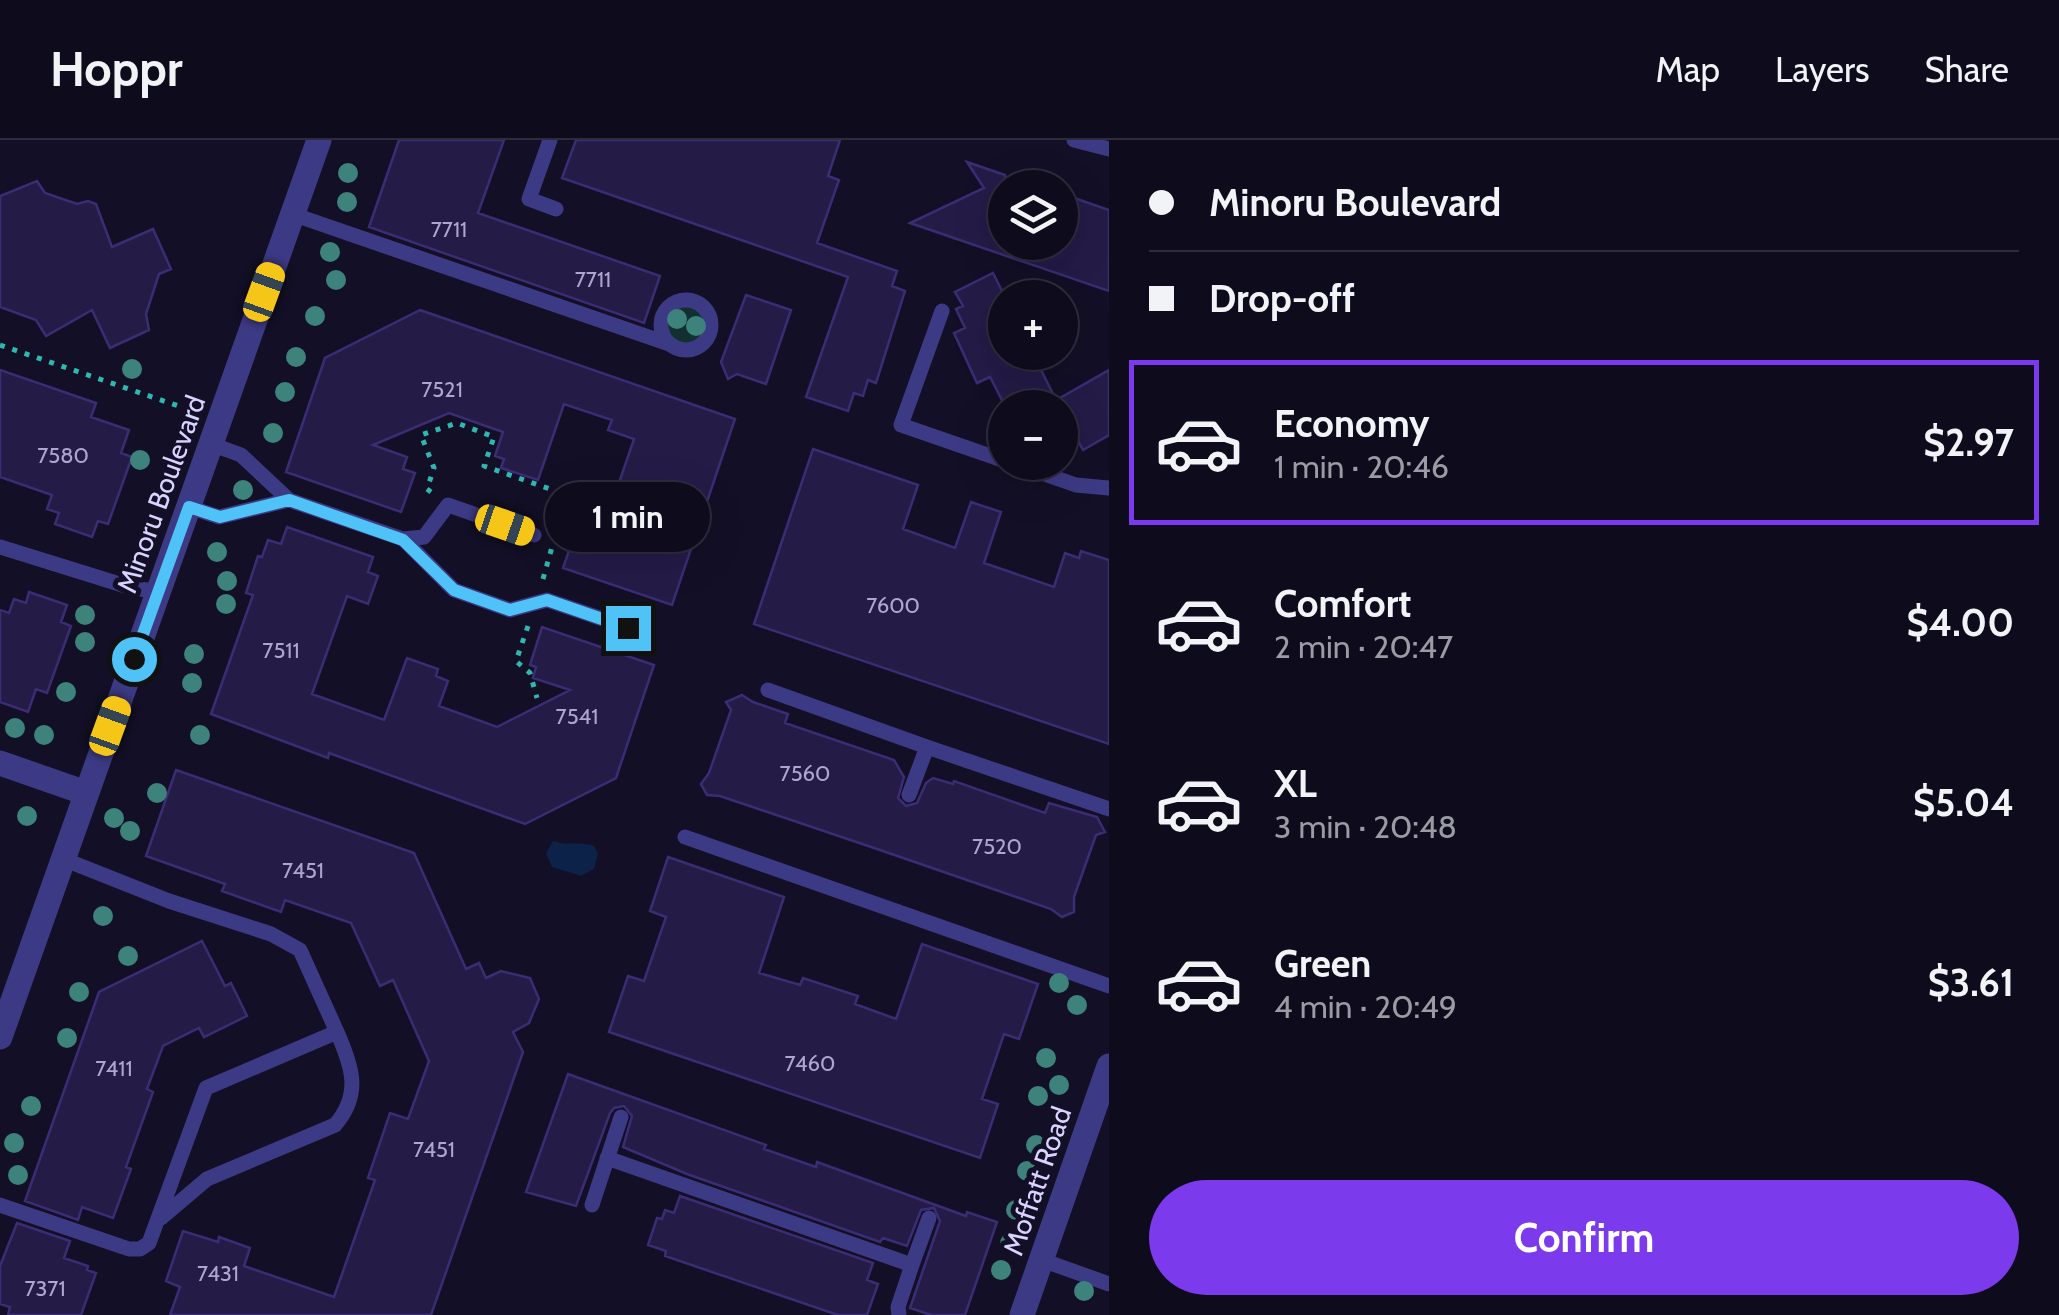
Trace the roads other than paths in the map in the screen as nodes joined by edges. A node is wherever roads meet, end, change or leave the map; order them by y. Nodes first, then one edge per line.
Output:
1 (318, 140) edge
2 (550, 140) edge
3 (1074, 140) edge
4 (1109, 149) edge
5 (556, 208) dead end
6 (292, 214) junction
7 (942, 310) dead end
8 (669, 344) dead end
9 (215, 432) junction
10 (988, 455) edge
11 (1061, 480) edge
12 (1109, 488) edge
13 (289, 500) junction
14 (189, 507) junction
15 (534, 535) dead end
16 (403, 540) junction
17 (0, 547) edge
18 (158, 592) junction
19 (628, 628) dead end
20 (768, 690) dead end
21 (927, 747) junction
22 (0, 763) edge
23 (86, 793) junction
24 (909, 795) dead end
25 (1109, 809) edge
26 (684, 837) dead end
27 (62, 859) junction
28 (1109, 986) edge
29 (337, 1032) junction
30 (0, 1037) edge
31 (1109, 1066) edge
32 (621, 1118) dead end
33 (608, 1158) junction
34 (592, 1204) dead end
35 (0, 1205) edge
36 (929, 1218) dead end
37 (159, 1219) junction
38 (1042, 1260) junction
39 (912, 1265) junction
40 (1109, 1284) edge
41 (900, 1315) edge
42 (1022, 1315) edge

1 - 6 street, Minoru Boulevard
2 - 5 lane
3 - 4 lane
6 - 8 lane
6 - 9 street, Minoru Boulevard
7 - 10 lane
9 - 13 lane
9 - 14 street, Minoru Boulevard
11 - 12 lane
13 - 14 lane
13 - 16 lane
14 - 18 street, Minoru Boulevard
15 - 16 lane
16 - 19 lane
17 - 18 lane
18 - 23 street, Minoru Boulevard
20 - 21 lane
21 - 24 lane
21 - 25 lane
22 - 23 street
23 - 27 street, Minoru Boulevard
26 - 28 lane
27 - 29 lane
27 - 30 street, Minoru Boulevard
29 - 37 lane
29 - 37 lane
31 - 38 street, Moffatt Road
32 - 33 lane
33 - 34 lane
33 - 39 lane
35 - 37 lane
36 - 39 lane
38 - 40 lane
38 - 42 street, Moffatt Road
39 - 41 lane

